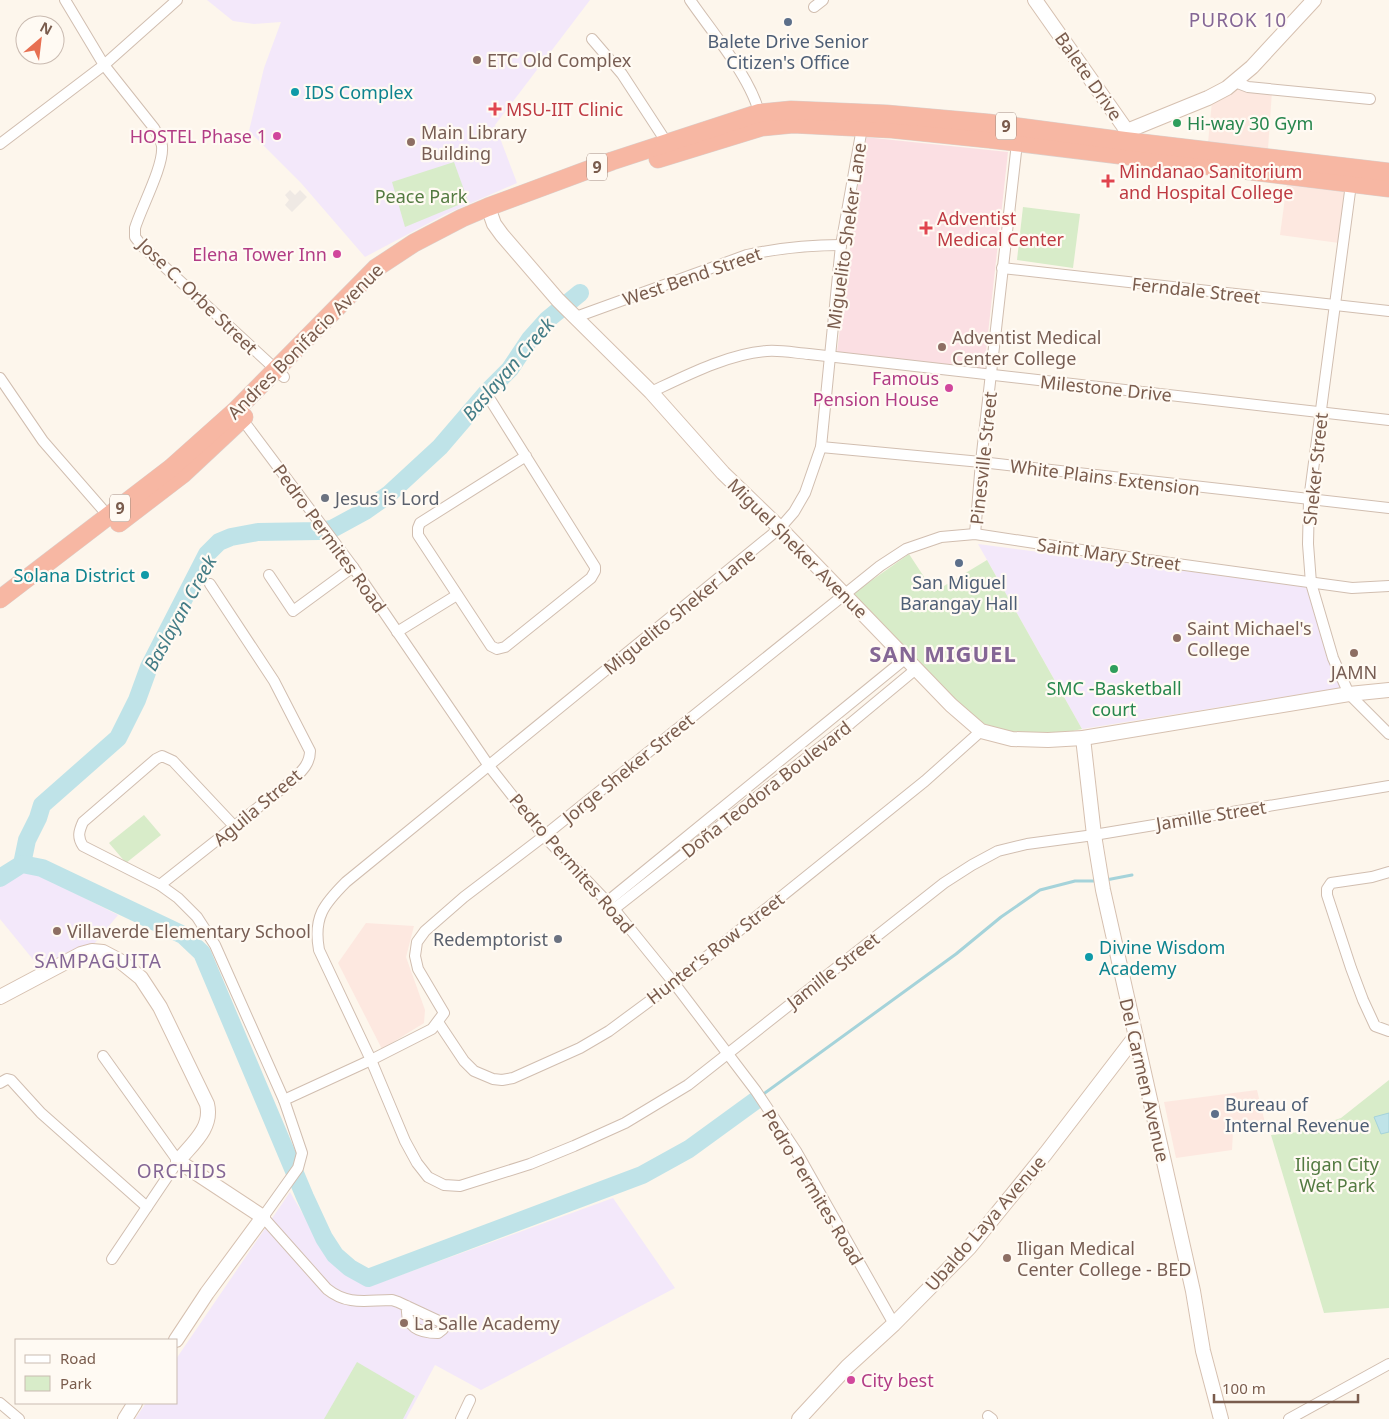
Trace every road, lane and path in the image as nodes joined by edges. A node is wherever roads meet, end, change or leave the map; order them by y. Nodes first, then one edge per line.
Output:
1 (65, 0) edge
2 (177, 0) edge
3 (690, 0) edge
4 (823, 0) edge
5 (1035, 0) edge
6 (1314, 0) edge
7 (814, 7) dead end
8 (592, 39) dead end
9 (104, 65) junction
10 (1235, 82) junction
11 (1370, 99) dead end
12 (760, 120) junction
13 (862, 128) junction
14 (1017, 142) junction
15 (667, 143) junction
16 (1125, 143) junction
17 (0, 144) edge
18 (1389, 172) edge
19 (1351, 184) junction
20 (1389, 188) edge
21 (490, 211) junction
22 (841, 245) junction
23 (1002, 268) junction
24 (1334, 305) junction
25 (567, 309) junction
26 (1389, 311) edge
27 (830, 356) junction
28 (280, 373) junction
29 (991, 376) junction
30 (0, 378) edge
31 (651, 392) junction
32 (491, 402) dead end
33 (1321, 411) junction
34 (239, 415) junction
35 (1389, 420) edge
36 (821, 447) junction
37 (526, 456) junction
38 (981, 462) junction
39 (1309, 500) junction
40 (1389, 508) edge
41 (113, 521) junction
42 (780, 528) junction
43 (975, 534) junction
44 (353, 567) junction
45 (269, 575) dead end
46 (1311, 583) junction
47 (210, 584) dead end
48 (1389, 586) edge
49 (844, 594) junction
50 (457, 595) junction
51 (0, 599) edge
52 (0, 610) edge
53 (397, 632) junction
54 (906, 658) junction
55 (916, 669) junction
56 (1389, 690) edge
57 (1349, 694) junction
58 (981, 731) junction
59 (1389, 734) edge
60 (1083, 738) junction
61 (489, 766) junction
62 (1389, 786) edge
63 (234, 826) junction
64 (1094, 835) junction
65 (544, 836) junction
66 (1389, 872) edge
67 (160, 885) junction
68 (611, 905) junction
69 (674, 983) junction
70 (0, 997) edge
71 (438, 1022) junction
72 (1389, 1031) edge
73 (1135, 1036) junction
74 (727, 1054) junction
75 (104, 1056) dead end
76 (371, 1060) junction
77 (0, 1083) edge
78 (284, 1100) junction
79 (178, 1161) junction
80 (147, 1207) junction
81 (263, 1217) junction
82 (112, 1259) dead end
83 (407, 1306) dead end
84 (894, 1324) junction
85 (177, 1339) edge
86 (1389, 1364) edge
87 (470, 1400) dead end
88 (0, 1403) edge
89 (134, 1404) edge
90 (19, 1419) edge
91 (124, 1419) edge
92 (461, 1419) edge
93 (799, 1419) edge
94 (1220, 1419) edge
95 (1289, 1419) edge

1 - 9 street, Jose C. Orbe Street
2 - 9 street
3 - 12 street
4 - 7 street
5 - 16 street, Balete Drive
6 - 10 street
8 - 15 street
9 - 17 street
9 - 28 street, Jose C. Orbe Street
10 - 11 street
10 - 16 street
12 - 13 highway, Andres Bonifacio Avenue / 9
12 - 15 highway, Andres Bonifacio Avenue / 9
12 - 16 highway, Andres Bonifacio Avenue / 9
12 - 21 highway, Andres Bonifacio Avenue / 9
13 - 14 highway, Andres Bonifacio Avenue / 9
13 - 22 street, Miguelito Sheker Lane
14 - 16 highway, Andres Bonifacio Avenue / 9
14 - 23 street, Pinesville Street
15 - 21 highway, Andres Bonifacio Avenue / 9
16 - 18 highway, Andres Bonifacio Avenue / 9
16 - 19 highway, Andres Bonifacio Avenue / 9
19 - 20 highway, Andres Bonifacio Avenue / 9
19 - 24 street, Sheker Street
21 - 25 street, Miguel Sheker Avenue
21 - 28 highway, Andres Bonifacio Avenue / 9
22 - 25 street, West Bend Street
22 - 27 street, Miguelito Sheker Lane
23 - 24 street, Ferndale Street
23 - 29 street, Pinesville Street
24 - 26 street, Ferndale Street
24 - 33 street, Sheker Street
25 - 31 street, Miguel Sheker Avenue
27 - 29 street, Milestone Drive
27 - 31 street, Milestone Drive
27 - 36 street, Miguelito Sheker Lane
28 - 34 highway, Andres Bonifacio Avenue / 9
29 - 33 street, Milestone Drive
29 - 38 street, Pinesville Street
30 - 41 street
31 - 42 street, Miguel Sheker Avenue
32 - 37 street
33 - 35 street, Milestone Drive
33 - 39 street, Sheker Street
34 - 41 highway, Andres Bonifacio Avenue / 9
34 - 44 street, Pedro Permites Road
36 - 38 street, White Plains Extension
36 - 42 street, Miguelito Sheker Lane
37 - 50 street
37 - 50 street
38 - 39 street, White Plains Extension
38 - 43 street, Pinesville Street
39 - 40 street, White Plains Extension
39 - 46 street, Sheker Street
41 - 51 highway, Andres Bonifacio Avenue / 9
41 - 52 highway, Andres Bonifacio Avenue / 9
42 - 49 street, Miguel Sheker Avenue
42 - 61 street, Miguelito Sheker Lane
43 - 46 street, Saint Mary Street
43 - 49 street, Saint Mary Street
44 - 45 street
44 - 53 street, Pedro Permites Road
46 - 48 street, Saint Mary Street
46 - 57 street, Sheker Street
47 - 63 street, Aguila Street
49 - 54 street, Miguel Sheker Avenue
49 - 65 street, Jorge Sheker Street
50 - 53 street
53 - 61 street, Pedro Permites Road
54 - 55 street, Miguel Sheker Avenue
54 - 68 street, Doña Teodora Boulevard
55 - 58 street, Miguel Sheker Avenue
55 - 68 street, Doña Teodora Boulevard
56 - 57 street, Miguel Sheker Avenue
57 - 59 street, Sheker Street
57 - 60 street, Miguel Sheker Avenue
58 - 60 street, Miguel Sheker Avenue
58 - 69 street, Hunter's Row Street
60 - 64 street, Del Carmen Avenue
61 - 65 street, Pedro Permites Road
61 - 76 street, Miguelito Sheker Lane
62 - 64 street, Jamille Street
63 - 67 street, Aguila Street
63 - 67 street
64 - 73 street, Del Carmen Avenue
64 - 74 street, Jamille Street
65 - 68 street, Pedro Permites Road
65 - 71 street, Jorge Sheker Street
66 - 72 street
67 - 78 street
68 - 69 street, Pedro Permites Road
69 - 71 street, Hunter's Row Street
69 - 74 street, Pedro Permites Road
70 - 79 street
71 - 76 street
73 - 84 street, Ubaldo Laya Avenue
73 - 94 street, Del Carmen Avenue
74 - 76 street, Jamille Street
74 - 84 street, Pedro Permites Road
75 - 79 street
76 - 78 street
77 - 80 street
78 - 81 street
79 - 80 street
79 - 81 street
80 - 82 street
81 - 83 street
81 - 85 street
84 - 93 street, Ubaldo Laya Avenue
86 - 95 street
87 - 92 street
88 - 90 street
89 - 91 street

